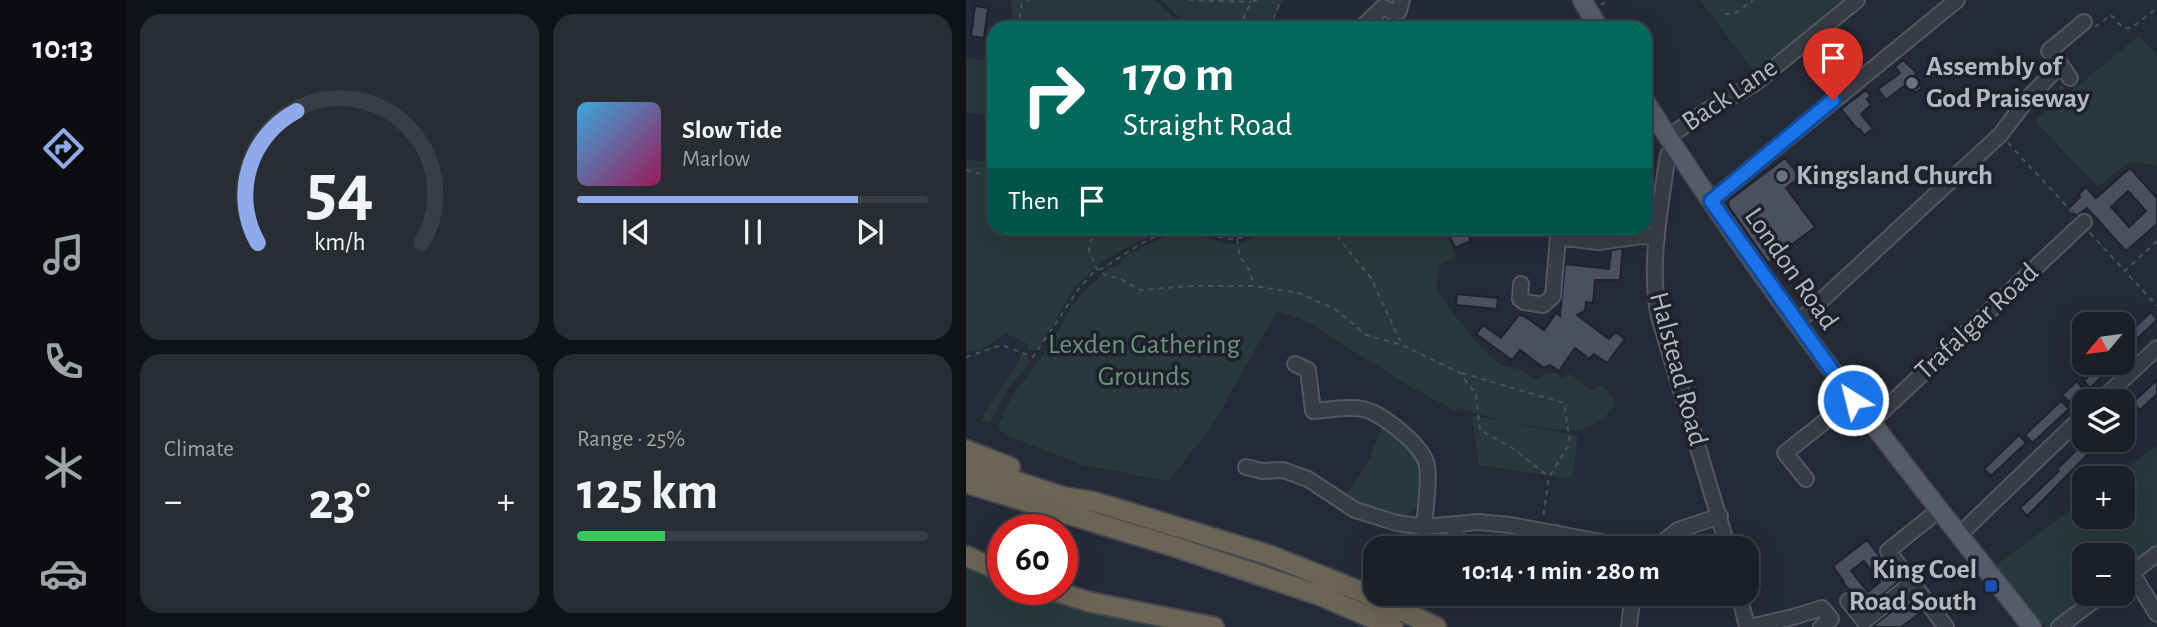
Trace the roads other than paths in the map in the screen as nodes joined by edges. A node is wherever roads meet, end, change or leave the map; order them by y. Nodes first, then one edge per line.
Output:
1 (1402, 0) edge
2 (1582, 0) edge
3 (1857, 0) edge
4 (1957, 0) edge
5 (1598, 19) edge
6 (1368, 21) edge
7 (2087, 26) road end
8 (2061, 65) junction
9 (2070, 78) road end
10 (1652, 111) edge
11 (1671, 142) junction
12 (1711, 201) junction
13 (2083, 223) road end
14 (1618, 235) edge
15 (1637, 235) edge
16 (1657, 238) junction
17 (1521, 284) dead end
18 (1797, 323) junction
19 (2157, 348) edge
20 (1295, 364) dead end
21 (2113, 389) edge
22 (1853, 400) junction
23 (1870, 423) junction
24 (2072, 427) edge
25 (966, 450) edge
26 (966, 465) edge
27 (1246, 467) dead end
28 (1806, 479) dead end
29 (966, 483) edge
30 (1095, 502) junction
31 (1939, 510) junction
32 (1720, 516) junction
33 (1452, 525) junction
34 (1424, 527) junction
35 (1959, 535) junction
36 (1456, 536) edge
37 (1545, 536) edge
38 (1670, 536) edge
39 (1725, 536) edge
40 (2157, 554) edge
41 (966, 556) edge
42 (987, 565) edge
43 (2135, 571) edge
44 (1912, 583) junction
45 (2135, 585) edge
46 (1078, 598) edge
47 (1848, 601) dead end
48 (1631, 606) edge
49 (1742, 606) edge
50 (2087, 606) edge
51 (2157, 614) edge
52 (1214, 627) edge
53 (1393, 627) edge
54 (1436, 627) edge
55 (1629, 627) edge
56 (1748, 627) edge
57 (1821, 627) edge
58 (1946, 627) edge
59 (2031, 627) edge
60 (2059, 627) edge

1 - 6 street
2 - 5 main road
3 - 11 street, Back Lane
4 - 12 street
7 - 8 street
8 - 9 street
8 - 18 street
10 - 11 main road, London Road
11 - 12 main road, London Road
11 - 16 street, Halstead Road
12 - 18 main road, London Road
13 - 23 street, Trafalgar Road
14 - 17 street
15 - 16 street
16 - 32 street, Halstead Road
18 - 22 main road, London Road
19 - 21 street
20 - 34 street
22 - 23 main road, London Road
22 - 28 street
23 - 31 main road, London Road
24 - 35 street
25 - 30 highway
26 - 30 highway
27 - 34 street
29 - 53 highway
30 - 54 highway
31 - 35 main road, London Road
31 - 44 street
32 - 38 street
32 - 39 street, Halstead Road
33 - 34 street
33 - 36 street
33 - 37 street
35 - 59 main road, London Road
40 - 43 street
41 - 42 highway
44 - 47 street
44 - 58 street
45 - 51 street
46 - 52 highway
48 - 55 street
49 - 56 street
50 - 60 street
56 - 57 street

